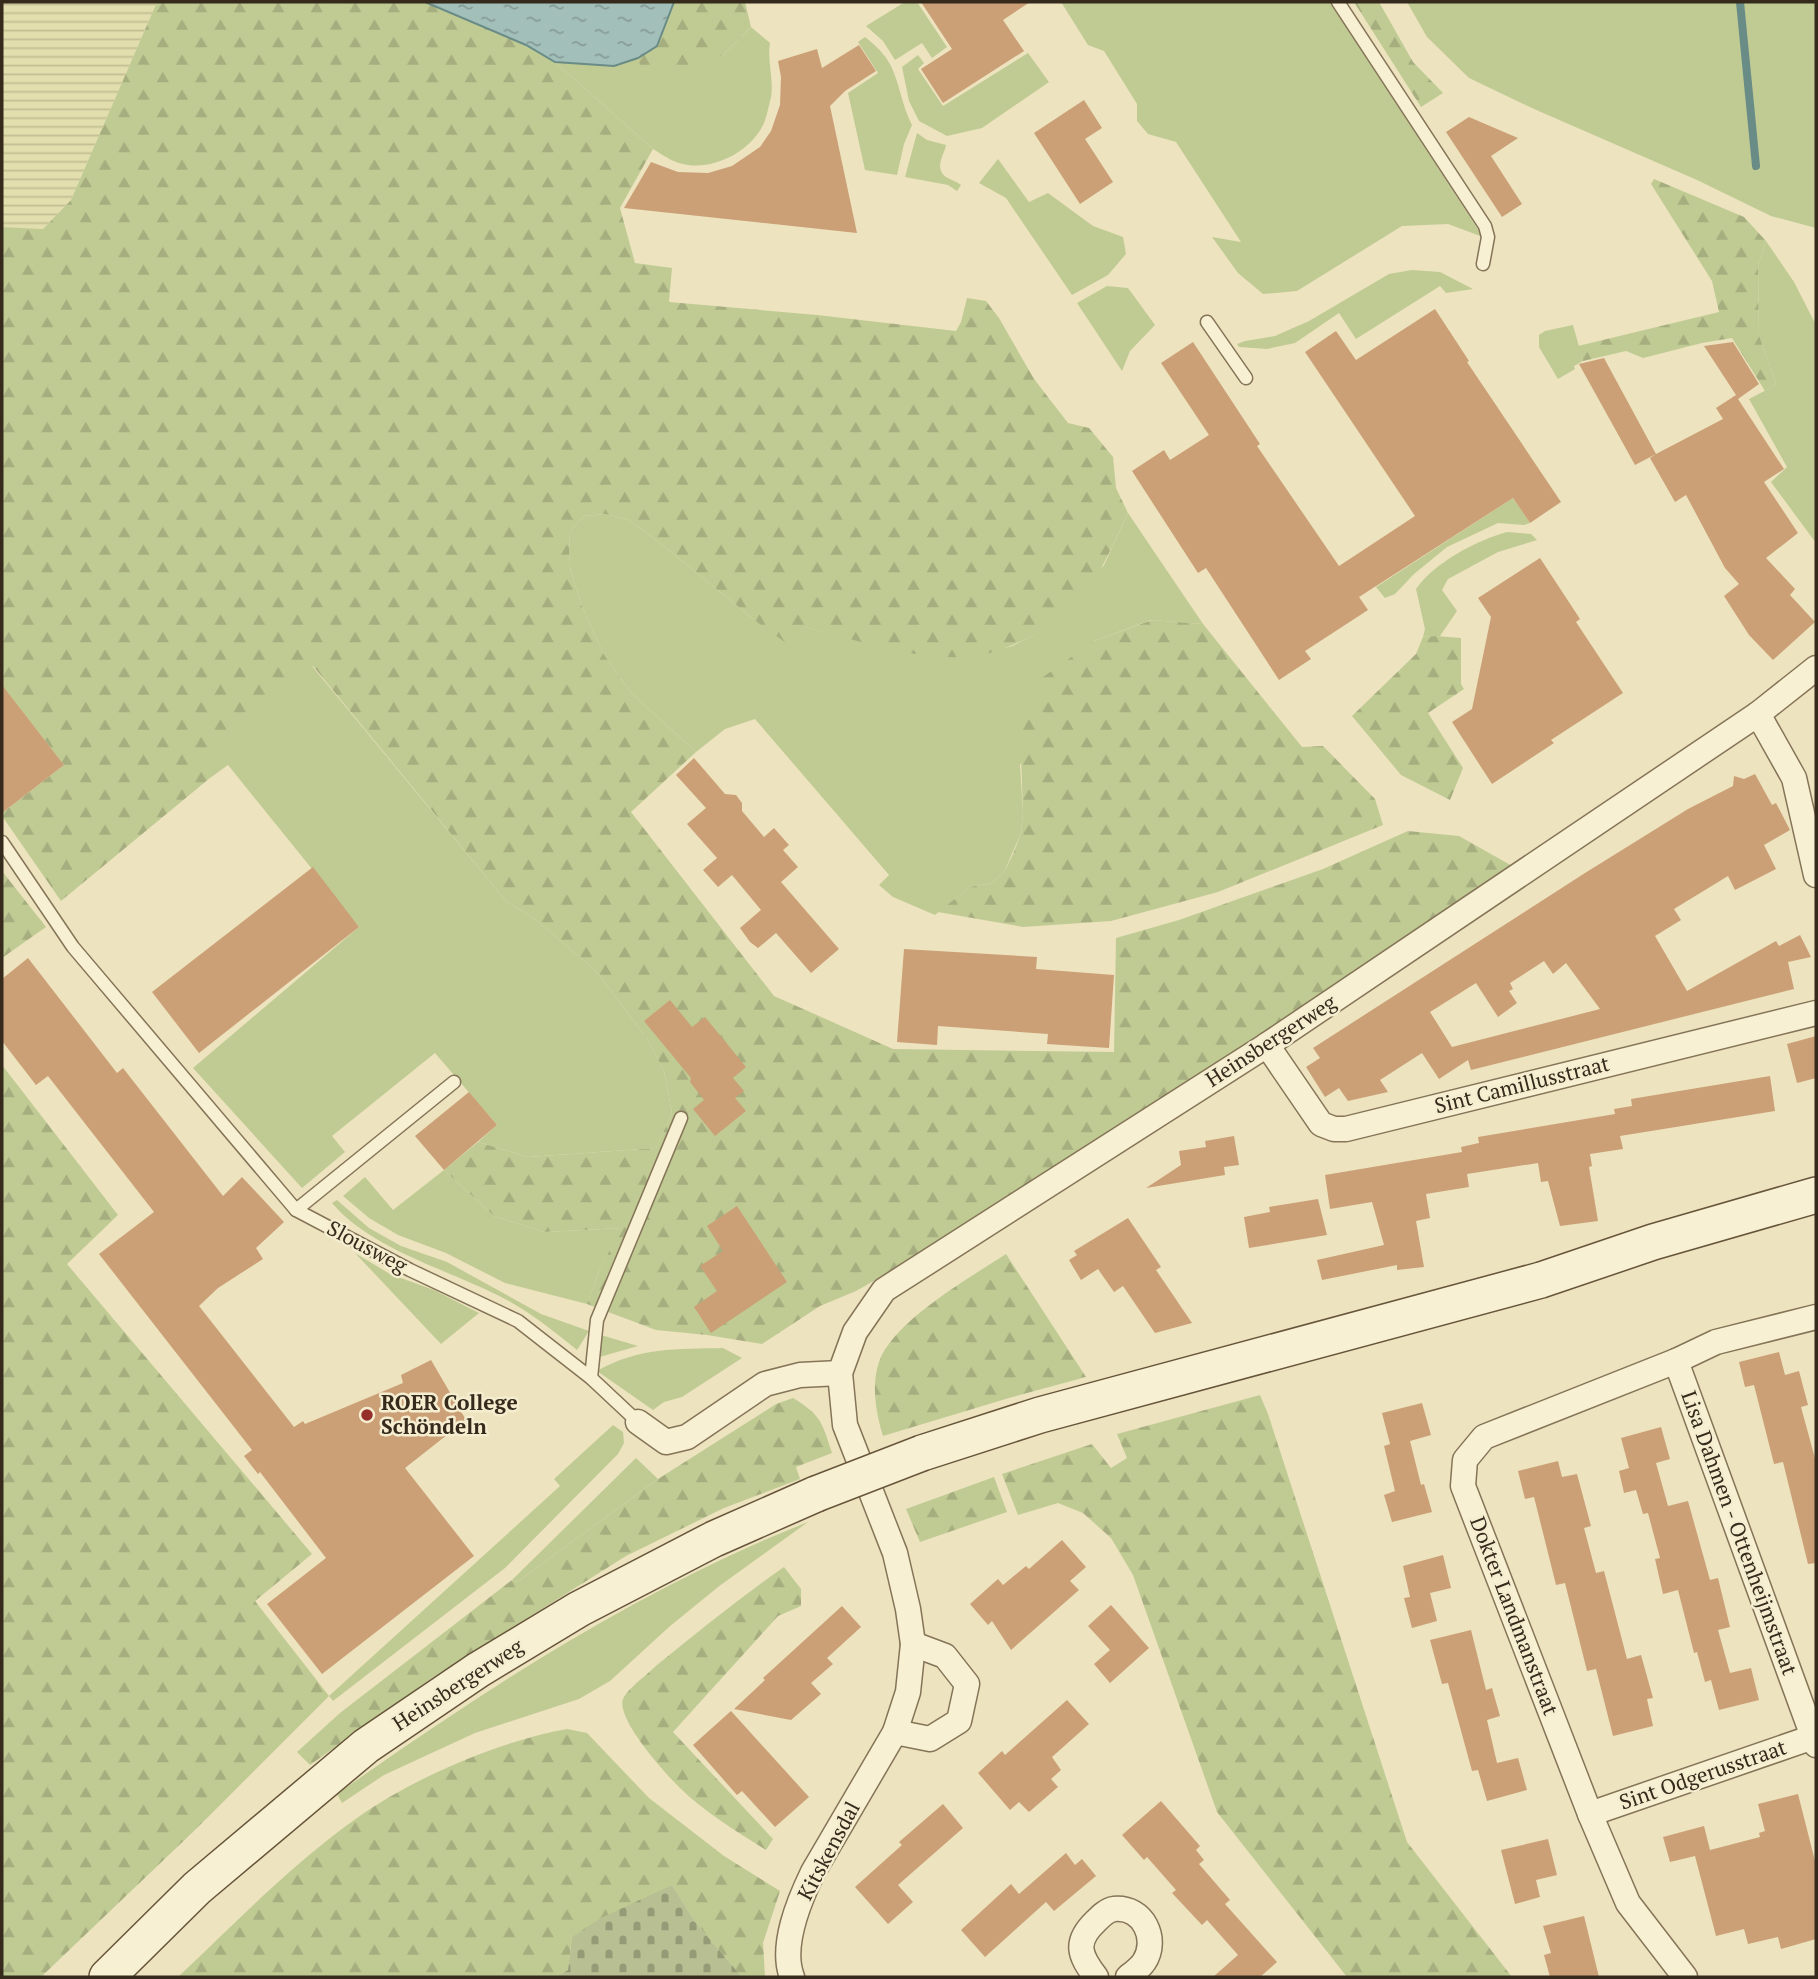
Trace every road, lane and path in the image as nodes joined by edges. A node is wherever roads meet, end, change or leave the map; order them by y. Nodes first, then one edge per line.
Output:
1 (1338, 2) edge
2 (1483, 264) dead end
3 (1207, 321) dead end
4 (1246, 378) dead end
5 (1816, 667) edge
6 (1758, 714) junction
7 (2, 842) edge
8 (1816, 875) edge
9 (1816, 1013) edge
10 (1267, 1045) junction
11 (454, 1082) dead end
12 (681, 1118) dead end
13 (1816, 1195) edge
14 (296, 1210) junction
15 (1816, 1317) edge
16 (1676, 1361) junction
17 (840, 1373) junction
18 (591, 1378) junction
19 (638, 1422) joint
20 (895, 1553) joint
21 (913, 1644) junction
22 (895, 1732) junction
23 (1815, 1739) edge
24 (1590, 1814) junction
25 (107, 1977) edge
26 (792, 1977) edge
27 (1096, 1977) edge
28 (1128, 1977) edge
29 (1685, 1977) edge

1 - 2 lane
3 - 4 lane
5 - 6 street, Heinsbergerweg
6 - 8 street
6 - 10 street, Heinsbergerweg
7 - 14 lane, Slousweg
9 - 10 street, Sint Camillusstraat
10 - 17 street, Heinsbergerweg
11 - 14 lane
12 - 18 lane
13 - 25 main road, Heinsbergerweg, bridge
14 - 18 lane, Slousweg
15 - 16 street, Dokter Landmanstraat
16 - 23 street, Lisa Dahmen - Ottenheijmstraat
16 - 24 street, Dokter Landmanstraat
17 - 19 street, Slousweg
17 - 20 street, Heinsbergerweg
18 - 19 lane, Slousweg
20 - 21 street, Kitskensdal
21 - 22 street, Kitskensdal
21 - 22 street
22 - 26 street, Kitskensdal
23 - 24 street, Sint Odgerusstraat
24 - 29 street, Dokter Landmanstraat
27 - 28 street

